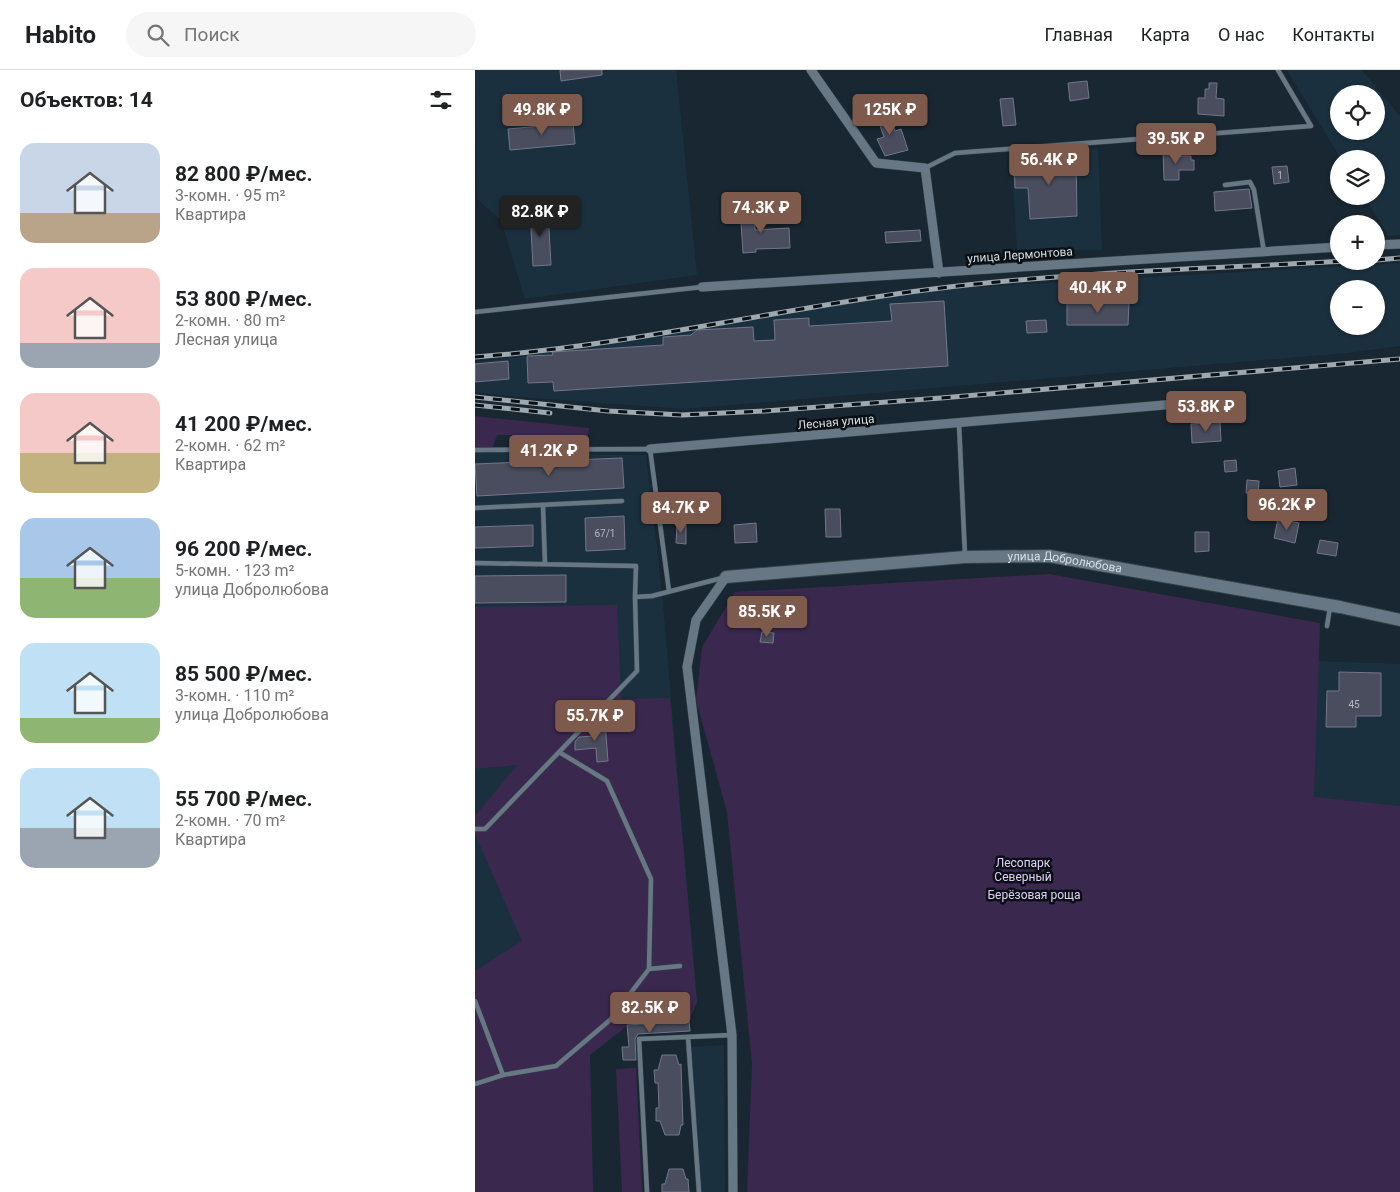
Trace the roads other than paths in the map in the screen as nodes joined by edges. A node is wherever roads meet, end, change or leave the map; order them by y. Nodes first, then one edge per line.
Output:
1 (811, 70) edge
2 (1279, 70) edge
3 (925, 168) junction
4 (1225, 185) dead end
5 (1400, 244) edge
6 (1385, 245) edge
7 (1330, 248) edge
8 (1264, 252) junction
9 (939, 273) junction
10 (702, 287) joint
11 (475, 312) edge
12 (1199, 402) dead end
13 (959, 424) junction
14 (650, 449) junction
15 (475, 450) edge
16 (622, 501) dead end
17 (543, 505) junction
18 (475, 508) edge
19 (965, 557) junction
20 (475, 563) edge
21 (545, 564) junction
22 (726, 577) junction
23 (669, 591) junction
24 (635, 597) junction
25 (1330, 606) junction
26 (1400, 620) edge
27 (1327, 626) dead end
28 (559, 752) junction
29 (475, 829) edge
30 (680, 966) dead end
31 (649, 969) junction
32 (475, 1001) edge
33 (732, 1036) junction
34 (688, 1037) junction
35 (503, 1074) junction
36 (475, 1084) edge
37 (647, 1192) edge
38 (699, 1192) edge
39 (733, 1192) edge

1 - 3 street
2 - 3 lane
3 - 9 street
4 - 8 lane
5 - 6 street
7 - 8 street, улица Лермонтова
8 - 9 street, улица Лермонтова
9 - 10 street, улица Лермонтова
10 - 11 lane
12 - 13 street, Лесная улица
13 - 14 street, Лесная улица
13 - 19 lane
14 - 15 lane, Лесная улица
14 - 23 lane
16 - 17 lane
17 - 18 lane
17 - 21 lane
19 - 22 street, улица Добролюбова
19 - 25 street, улица Добролюбова
20 - 21 lane
21 - 24 lane
22 - 23 lane
22 - 33 street
23 - 24 lane
24 - 28 lane
25 - 26 street, улица Добролюбова
25 - 27 lane
28 - 29 lane
28 - 31 lane
30 - 31 lane
31 - 35 lane
32 - 35 lane
33 - 34 lane
33 - 39 street
34 - 37 lane
34 - 38 lane
35 - 36 lane

